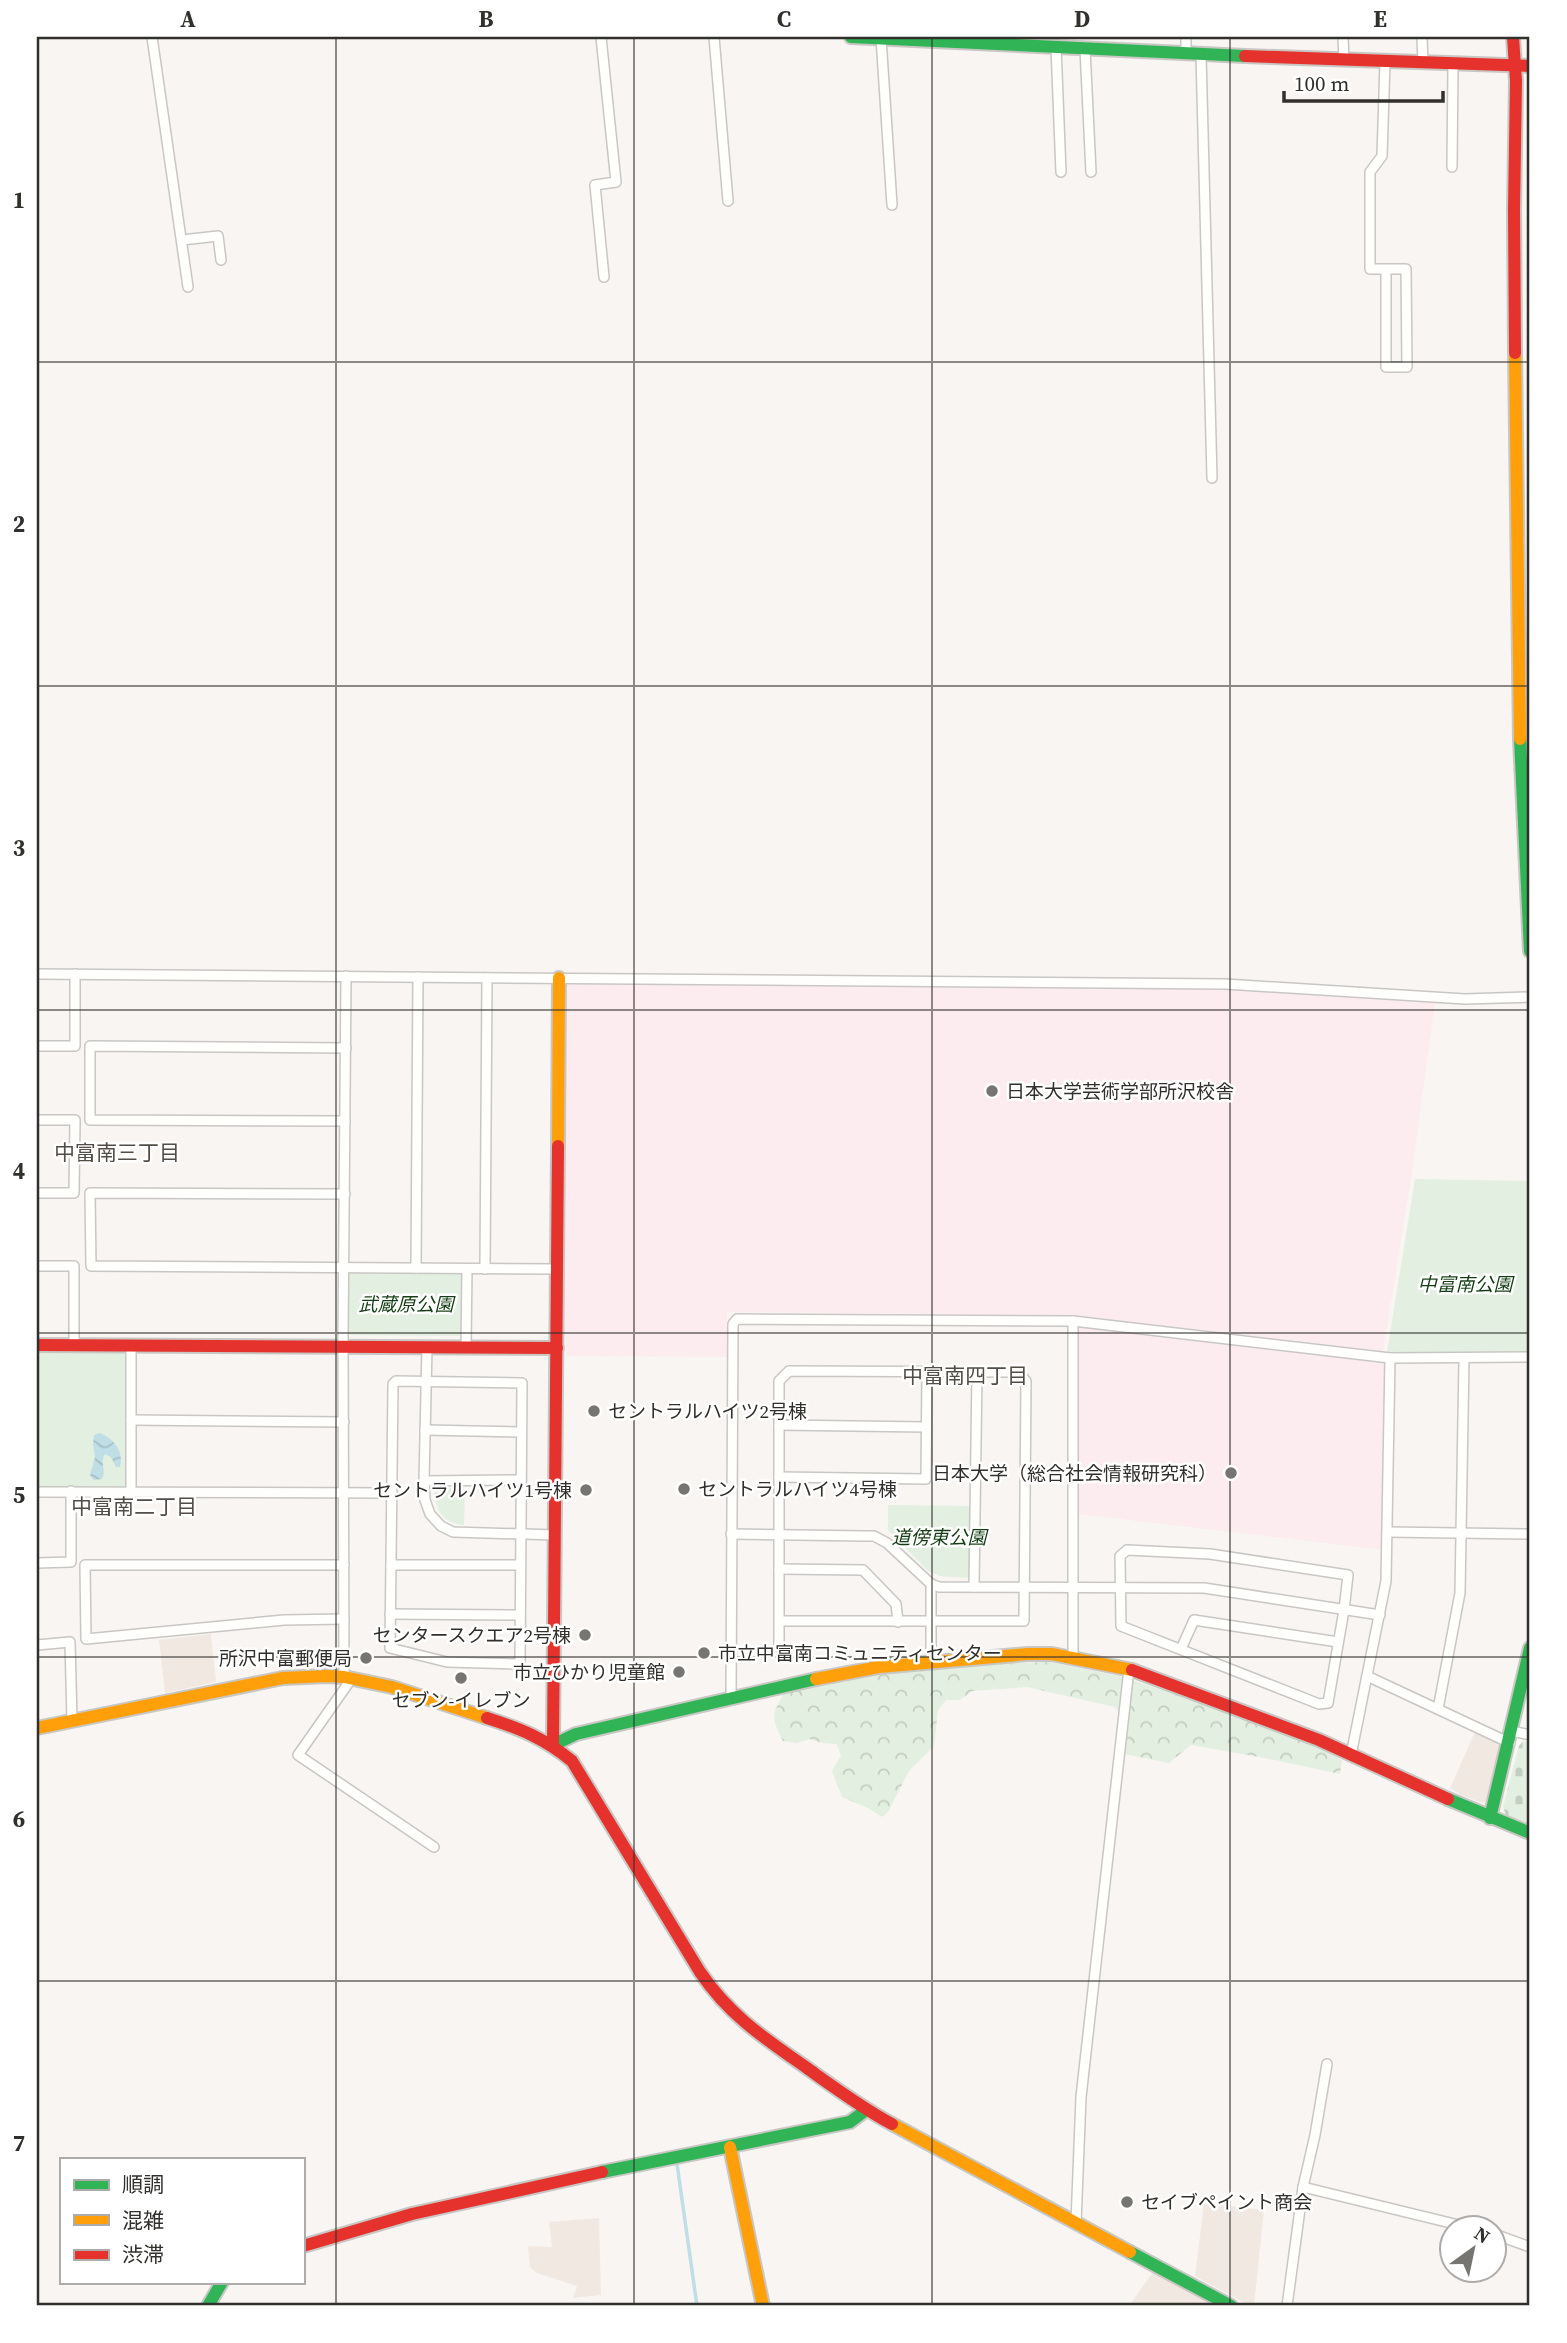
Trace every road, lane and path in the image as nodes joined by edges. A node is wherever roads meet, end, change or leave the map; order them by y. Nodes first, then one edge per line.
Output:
1 (152, 37) edge
2 (601, 37) edge
3 (715, 37) edge
4 (851, 37) edge
5 (1186, 37) edge
6 (1343, 37) edge
7 (1422, 37) edge
8 (1513, 37) edge
9 (880, 38) edge
10 (1109, 43) edge
11 (1056, 47) junction
12 (1085, 49) junction
13 (1186, 54) junction
14 (1201, 55) junction
15 (1344, 60) junction
16 (1385, 62) junction
17 (1423, 63) junction
18 (1453, 64) junction
19 (1516, 66) junction
20 (1530, 66) edge
21 (1452, 167) dead end
22 (1061, 172) dead end
23 (1091, 173) dead end
24 (728, 201) dead end
25 (892, 205) dead end
26 (182, 240) junction
27 (221, 260) dead end
28 (1386, 269) junction
29 (604, 276) dead end
30 (188, 287) dead end
31 (1212, 478) dead end
32 (1530, 951) edge
33 (37, 974) edge
34 (75, 974) junction
35 (346, 976) junction
36 (418, 977) junction
37 (487, 978) junction
38 (559, 978) junction
39 (1530, 997) edge
40 (37, 1046) edge
41 (346, 1048) junction
42 (37, 1120) edge
43 (345, 1121) junction
44 (37, 1193) edge
45 (345, 1194) junction
46 (37, 1266) edge
47 (344, 1268) junction
48 (416, 1268) junction
49 (467, 1269) junction
50 (485, 1269) junction
51 (557, 1269) junction
52 (1073, 1321) junction
53 (37, 1345) edge
54 (74, 1345) junction
55 (131, 1345) junction
56 (343, 1345) junction
57 (427, 1347) junction
58 (466, 1347) junction
59 (557, 1348) junction
60 (1530, 1357) edge
61 (1390, 1358) junction
62 (1464, 1359) junction
63 (927, 1372) junction
64 (977, 1372) junction
65 (426, 1382) junction
66 (131, 1420) junction
67 (344, 1422) junction
68 (779, 1425) junction
69 (926, 1426) junction
70 (425, 1430) junction
71 (520, 1432) junction
72 (779, 1477) junction
73 (520, 1480) junction
74 (424, 1481) junction
75 (71, 1491) junction
76 (131, 1491) junction
77 (37, 1492) edge
78 (343, 1493) junction
79 (392, 1493) junction
80 (1388, 1532) junction
81 (520, 1534) junction
82 (732, 1534) junction
83 (779, 1534) junction
84 (1462, 1534) junction
85 (1530, 1534) edge
86 (556, 1535) junction
87 (37, 1563) edge
88 (344, 1565) junction
89 (391, 1565) junction
90 (519, 1565) junction
91 (779, 1569) junction
92 (931, 1584) junction
93 (974, 1587) junction
94 (1073, 1587) junction
95 (1120, 1587) junction
96 (1025, 1588) junction
97 (1344, 1610) junction
98 (390, 1614) junction
99 (520, 1615) junction
100 (1380, 1615) junction
101 (344, 1619) junction
102 (779, 1621) junction
103 (930, 1621) junction
104 (898, 1622) junction
105 (1338, 1642) junction
106 (37, 1646) edge
107 (779, 1647) dead end
108 (1530, 1648) edge
109 (1181, 1649) junction
110 (1073, 1657) junction
111 (930, 1661) junction
112 (1129, 1669) junction
113 (1367, 1676) junction
114 (348, 1678) junction
115 (731, 1699) junction
116 (1438, 1709) junction
117 (72, 1721) junction
118 (37, 1728) edge
119 (1530, 1735) edge
120 (1511, 1737) junction
121 (553, 1745) junction
122 (1351, 1755) junction
123 (1490, 1818) junction
124 (1530, 1833) edge
125 (434, 1847) dead end
126 (1327, 2064) dead end
127 (866, 2110) junction
128 (730, 2147) junction
129 (1303, 2187) junction
130 (1438, 2220) edge
131 (1076, 2223) junction
132 (1508, 2240) edge
133 (304, 2246) edge
134 (1530, 2247) edge
135 (221, 2284) edge
136 (208, 2306) edge
137 (763, 2306) edge
138 (1231, 2306) edge
139 (1287, 2306) edge

1 - 26 street
2 - 29 street
3 - 24 street
4 - 9 street
5 - 13 street
6 - 15 street
7 - 17 street
8 - 19 street
9 - 11 street
9 - 25 street
10 - 12 street
10 - 13 street
11 - 12 street
11 - 22 street
12 - 23 street
13 - 14 street
14 - 15 street
14 - 31 street
15 - 16 street
16 - 17 street
16 - 28 street
17 - 18 street
18 - 19 street
18 - 21 street
19 - 20 street
19 - 32 street
26 - 27 street
26 - 30 street
28 - 28 street
33 - 34 street
34 - 35 street
34 - 40 street
35 - 36 street
35 - 41 street
36 - 37 street
36 - 48 street
37 - 38 street
37 - 50 street
38 - 39 street
38 - 51 street
41 - 43 street
41 - 43 street
42 - 44 street
43 - 45 street
45 - 47 street
45 - 47 street
46 - 54 street
47 - 48 street
47 - 56 street
48 - 49 street
49 - 50 street
49 - 58 street
50 - 51 street
51 - 59 street
52 - 61 street
52 - 82 street
52 - 94 street
53 - 54 street
54 - 55 street
55 - 56 street
55 - 66 street
56 - 57 street
56 - 67 street
57 - 58 street
57 - 65 street
58 - 59 street
59 - 86 street
60 - 62 street
61 - 62 street
61 - 80 street
62 - 84 street
63 - 64 street
63 - 68 street
63 - 69 street
64 - 93 street
64 - 96 street
65 - 70 street
65 - 71 street
65 - 79 street
66 - 67 street
66 - 76 street
67 - 78 street
68 - 69 street
68 - 72 street
69 - 72 street
70 - 71 street
70 - 74 street
71 - 73 street
72 - 83 street
73 - 74 street
73 - 81 street
74 - 81 street
75 - 76 street
75 - 77 street
75 - 87 street
76 - 78 street
78 - 79 street
78 - 88 street
79 - 89 street
80 - 84 street
80 - 100 street
81 - 86 street
81 - 90 street
82 - 83 street
82 - 115 street
83 - 91 street
83 - 92 street
84 - 85 street
84 - 116 street
86 - 121 street
88 - 101 street
88 - 101 street
89 - 90 street
89 - 98 street
90 - 99 street
91 - 102 street
91 - 104 street
92 - 93 street
92 - 103 street
93 - 96 street
94 - 95 street
94 - 96 street
94 - 110 street
95 - 97 street
95 - 97 street
95 - 109 street
96 - 103 street
97 - 100 street
97 - 105 street
98 - 99 street
98 - 99 street
100 - 113 street
101 - 114 street
102 - 104 street
102 - 107 street
103 - 104 street
103 - 111 street
105 - 109 street
105 - 109 street
106 - 117 street
108 - 120 street
110 - 111 street
110 - 112 street
111 - 115 street
112 - 122 street
112 - 131 street
113 - 116 street
113 - 122 street
114 - 117 street
114 - 121 street
114 - 125 street
115 - 121 street
116 - 120 street
117 - 118 street
119 - 120 street
120 - 123 street
121 - 127 street
122 - 123 street
123 - 124 street
126 - 129 street
127 - 128 street
127 - 131 street
128 - 133 street
128 - 137 street
129 - 130 street
129 - 139 street
131 - 138 street
132 - 134 street
135 - 136 street

